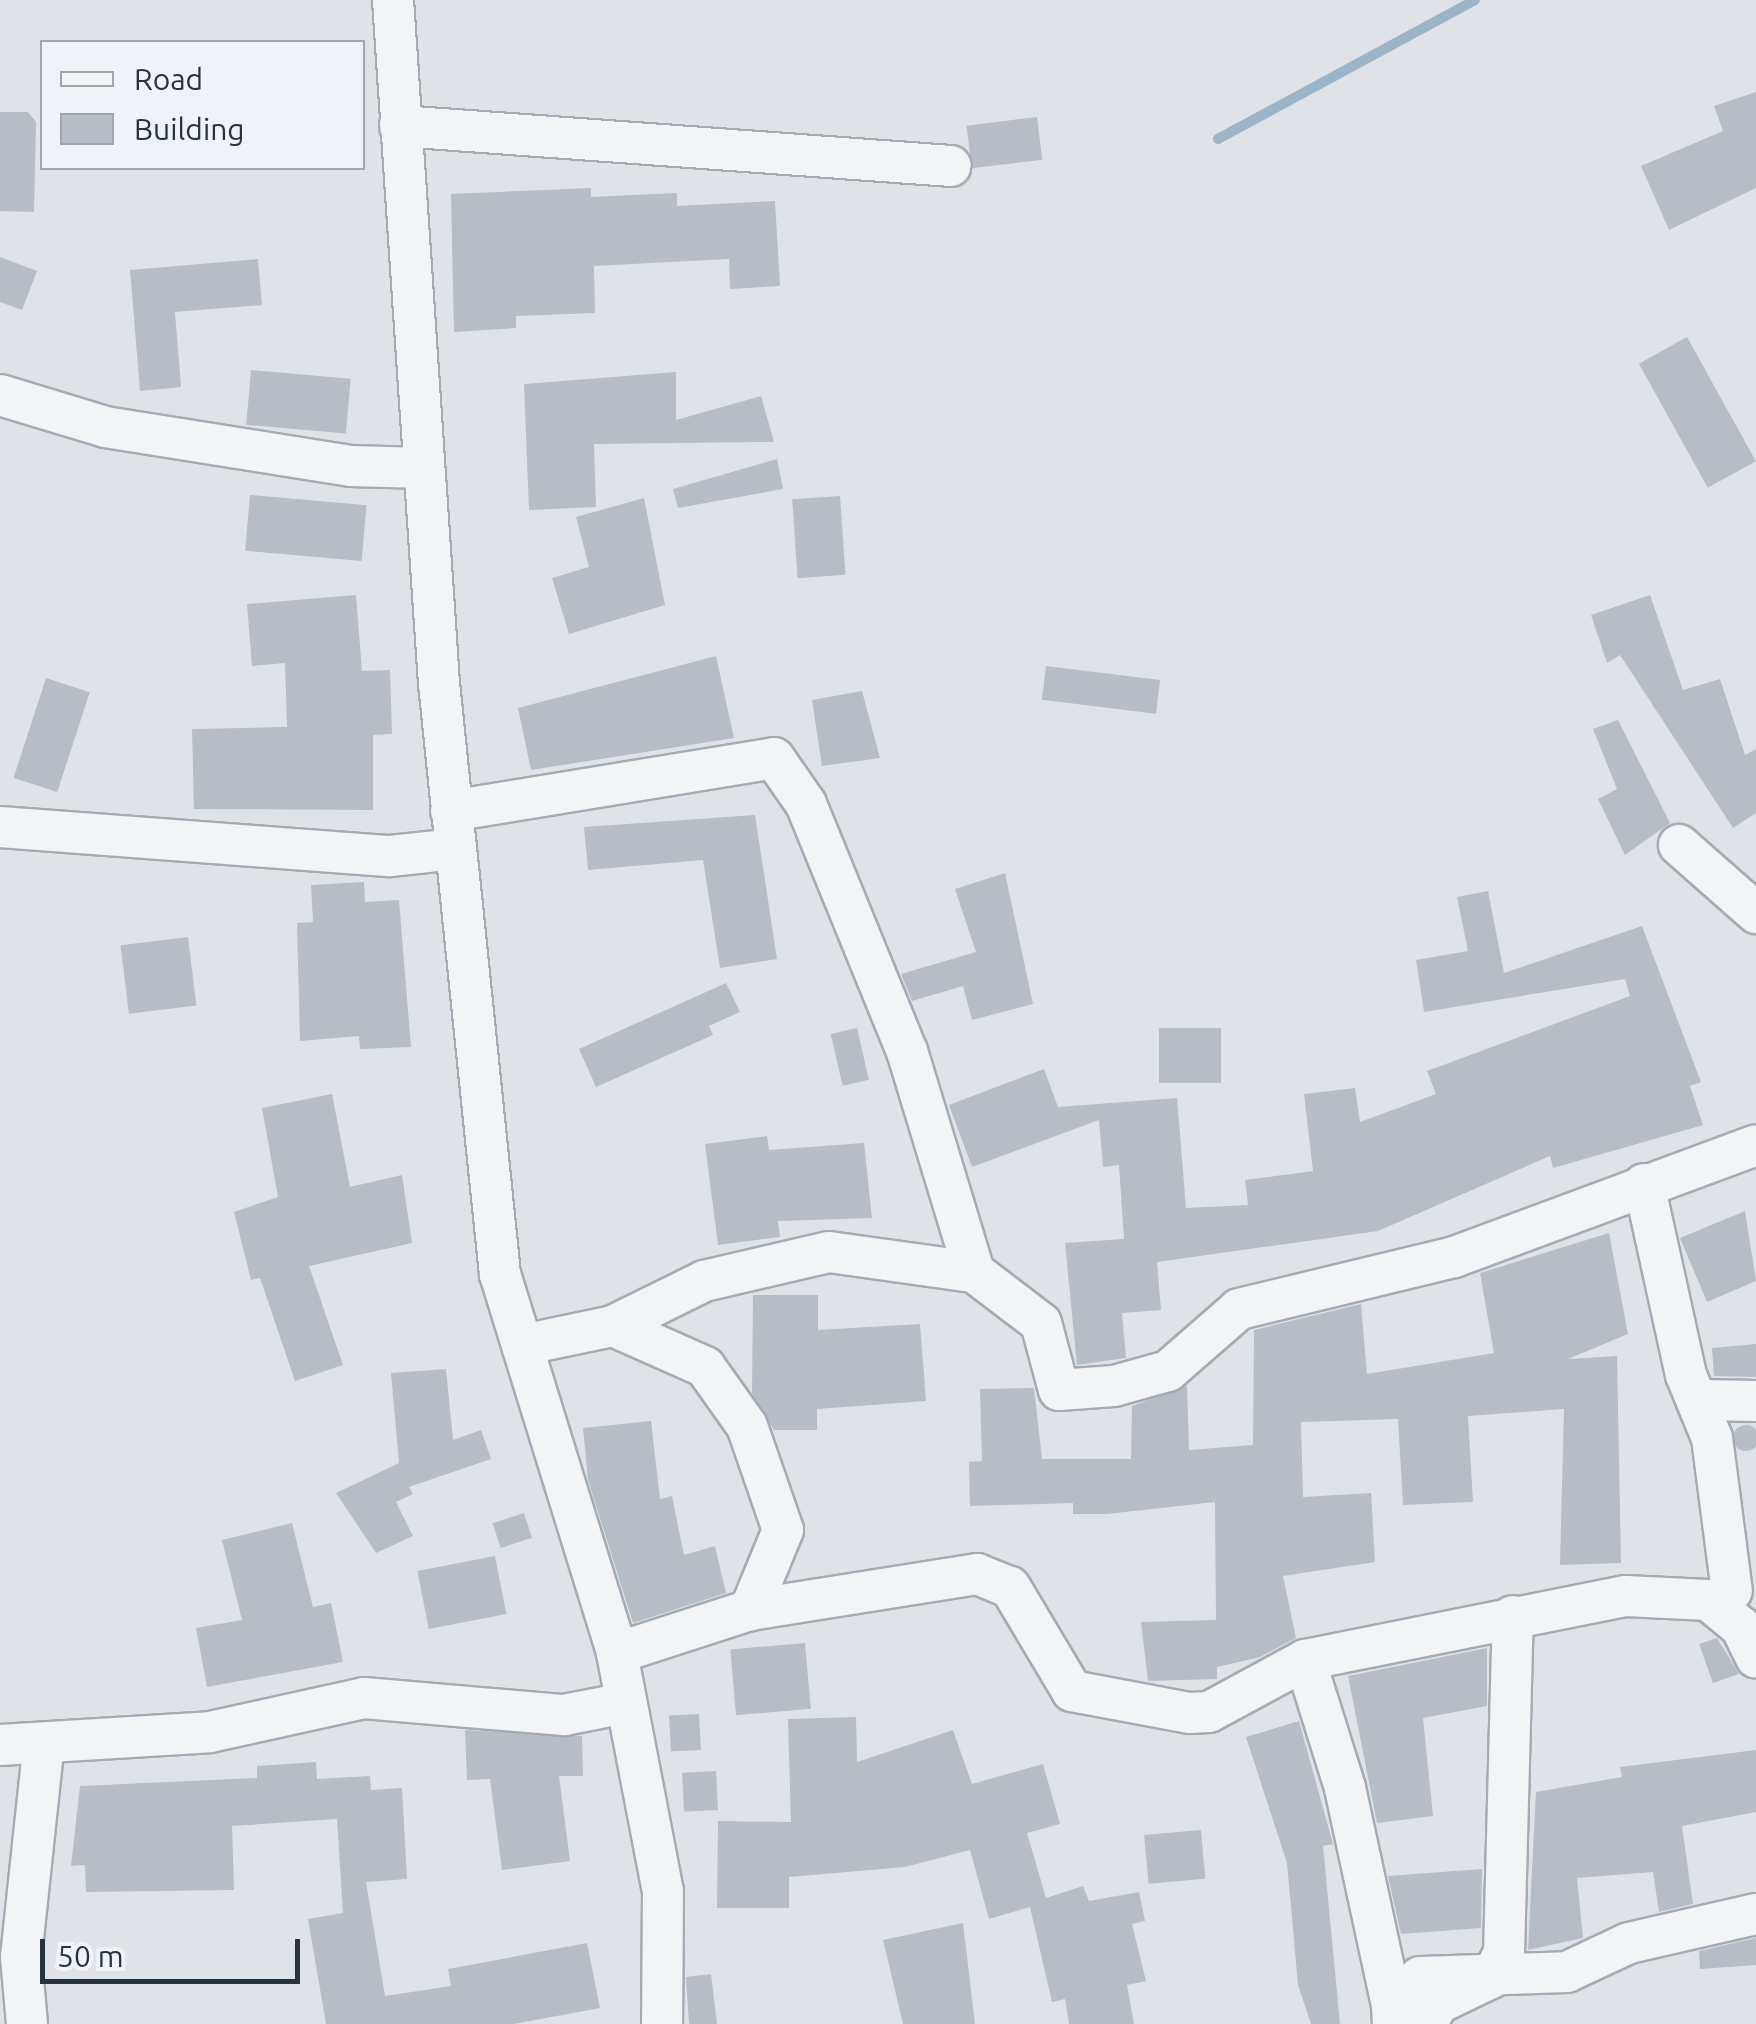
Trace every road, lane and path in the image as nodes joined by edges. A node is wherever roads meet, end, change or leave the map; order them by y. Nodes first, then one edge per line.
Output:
1 (392, 0) edge
2 (400, 126) junction
3 (951, 166) dead end
4 (0, 396) edge
5 (424, 468) junction
6 (0, 827) edge
7 (453, 830) junction
8 (1680, 845) dead end
9 (1756, 913) edge
10 (1756, 1145) edge
11 (1644, 1184) junction
12 (974, 1272) junction
13 (613, 1326) junction
14 (522, 1345) junction
15 (1700, 1400) junction
16 (1756, 1401) edge
17 (1732, 1592) edge
18 (750, 1610) junction
19 (1513, 1616) junction
20 (617, 1653) junction
21 (1756, 1658) edge
22 (1306, 1660) junction
23 (625, 1703) junction
24 (44, 1743) junction
25 (0, 1745) edge
26 (1756, 1914) edge
27 (1491, 1978) junction
28 (1404, 2018) edge
29 (26, 2024) edge
30 (662, 2024) edge

1 - 2 street
2 - 3 street
2 - 5 street
4 - 5 street
5 - 7 street
6 - 7 street
7 - 12 street
7 - 14 street
8 - 9 street
10 - 11 street
11 - 12 street
11 - 15 street
12 - 13 street
13 - 14 street
13 - 18 street
14 - 20 street
15 - 16 street
15 - 17 street
17 - 19 street
17 - 21 street
18 - 20 street
18 - 22 street
19 - 22 street
19 - 27 street
20 - 23 street
22 - 28 street
23 - 24 street
23 - 30 street
24 - 25 street
24 - 29 street
26 - 27 street
27 - 28 street

